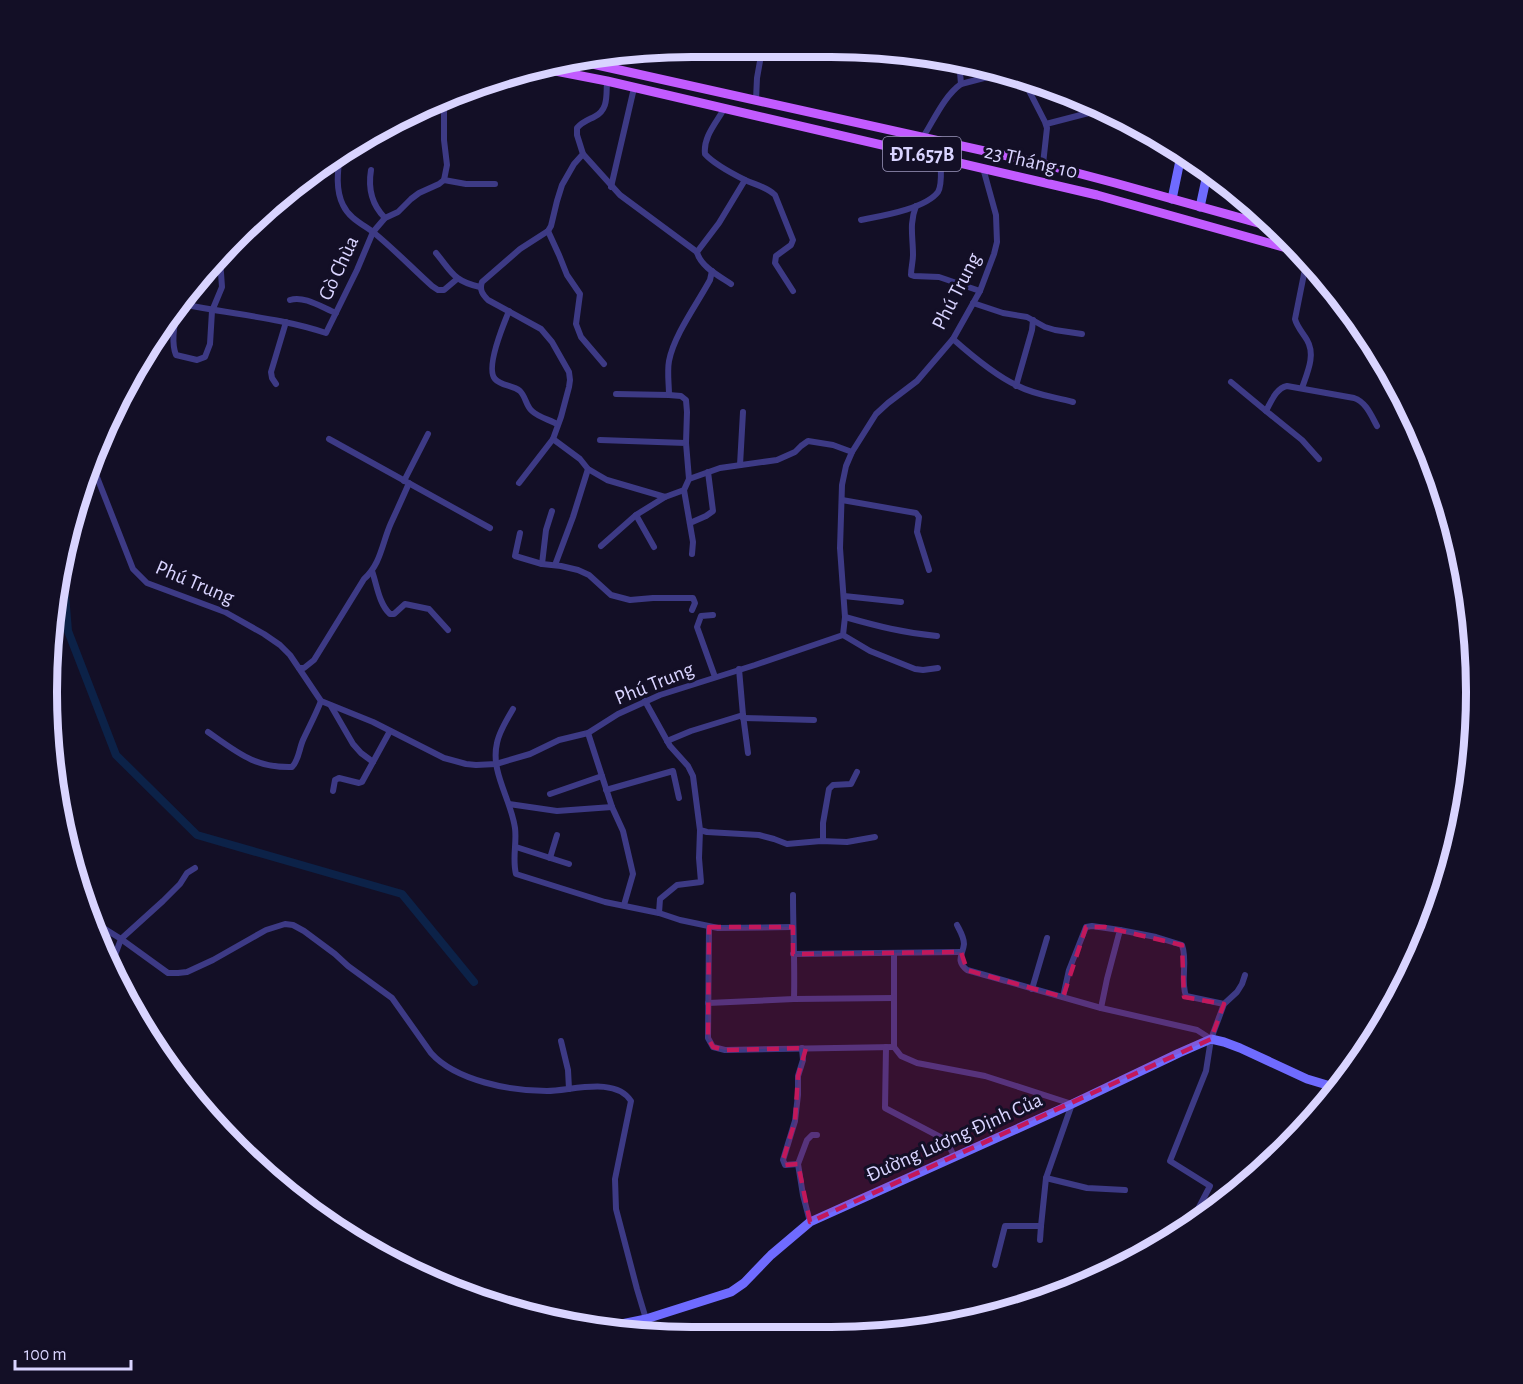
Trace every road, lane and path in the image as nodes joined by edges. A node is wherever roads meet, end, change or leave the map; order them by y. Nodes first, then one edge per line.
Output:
1 (761, 57) edge
2 (595, 64) edge
3 (960, 70) edge
4 (558, 71) edge
5 (988, 77) edge
6 (607, 81) junction
7 (961, 84) junction
8 (634, 88) junction
9 (1028, 89) edge
10 (756, 100) junction
11 (444, 107) edge
12 (724, 109) junction
13 (1091, 112) edge
14 (753, 116) junction
15 (1046, 124) junction
16 (922, 137) junction
17 (583, 154) junction
18 (941, 158) junction
19 (1180, 161) edge
20 (339, 164) edge
21 (1043, 164) junction
22 (983, 168) junction
23 (371, 170) dead end
24 (1206, 179) edge
25 (444, 180) junction
26 (745, 180) junction
27 (495, 184) dead end
28 (611, 187) junction
29 (1172, 199) junction
30 (916, 206) junction
31 (1200, 207) junction
32 (1168, 215) junction
33 (385, 218) junction
34 (861, 220) dead end
35 (1196, 223) junction
36 (1259, 223) edge
37 (548, 231) junction
38 (373, 232) junction
39 (1284, 247) edge
40 (697, 252) junction
41 (436, 253) dead end
42 (221, 267) edge
43 (1305, 270) edge
44 (712, 271) junction
45 (457, 279) junction
46 (730, 284) dead end
47 (480, 287) junction
48 (793, 291) dead end
49 (980, 291) junction
50 (290, 300) dead end
51 (973, 303) junction
52 (188, 305) edge
53 (212, 311) junction
54 (509, 311) junction
55 (336, 313) junction
56 (1033, 320) junction
57 (285, 322) junction
58 (175, 323) edge
59 (1082, 334) dead end
60 (953, 339) junction
61 (604, 364) dead end
62 (1231, 382) dead end
63 (276, 384) dead end
64 (1016, 386) junction
65 (1302, 388) junction
66 (616, 394) dead end
67 (669, 395) junction
68 (1073, 402) dead end
69 (1266, 411) junction
70 (743, 412) dead end
71 (557, 424) junction
72 (1377, 426) dead end
73 (428, 434) dead end
74 (329, 439) dead end
75 (553, 439) junction
76 (600, 440) dead end
77 (686, 443) junction
78 (852, 452) junction
79 (1319, 459) dead end
80 (740, 465) junction
81 (588, 469) junction
82 (708, 472) junction
83 (96, 474) edge
84 (689, 479) junction
85 (407, 482) junction
86 (519, 483) dead end
87 (684, 490) junction
88 (665, 497) junction
89 (842, 500) junction
90 (552, 511) dead end
91 (636, 515) junction
92 (690, 523) junction
93 (490, 528) dead end
94 (520, 533) dead end
95 (601, 546) dead end
96 (654, 547) dead end
97 (692, 554) dead end
98 (542, 564) junction
99 (555, 566) junction
100 (929, 570) dead end
101 (372, 571) junction
102 (844, 596) junction
103 (901, 602) dead end
104 (692, 610) dead end
105 (714, 615) dead end
106 (845, 617) junction
107 (448, 630) dead end
108 (843, 634) junction
109 (937, 636) dead end
110 (299, 668) junction
111 (938, 668) dead end
112 (739, 669) junction
113 (715, 677) junction
114 (321, 701) junction
115 (645, 701) junction
116 (331, 706) junction
117 (513, 710) dead end
118 (743, 717) junction
119 (814, 720) dead end
120 (390, 731) junction
121 (208, 732) dead end
122 (588, 733) junction
123 (667, 741) junction
124 (748, 753) dead end
125 (373, 762) junction
126 (496, 764) junction
127 (857, 772) dead end
128 (602, 776) junction
129 (606, 790) junction
130 (333, 791) dead end
131 (550, 794) dead end
132 (679, 798) dead end
133 (509, 804) junction
134 (612, 807) junction
135 (700, 830) junction
136 (557, 835) dead end
137 (875, 837) dead end
138 (823, 841) junction
139 (516, 847) junction
140 (550, 858) junction
141 (569, 864) dead end
142 (195, 868) dead end
143 (793, 895) dead end
144 (624, 905) junction
145 (659, 914) junction
146 (957, 925) dead end
147 (102, 927) edge
148 (709, 927) junction
149 (793, 927) junction
150 (1120, 930) junction
151 (1047, 938) dead end
152 (121, 939) junction
153 (961, 952) junction
154 (793, 954) junction
155 (894, 954) junction
156 (115, 956) edge
157 (1245, 975) dead end
158 (1032, 989) junction
159 (1063, 997) junction
160 (894, 998) junction
161 (794, 999) junction
162 (708, 1003) junction
163 (1224, 1004) junction
164 (1101, 1008) junction
165 (1211, 1039) junction
166 (561, 1041) dead end
167 (886, 1047) junction
168 (894, 1047) junction
169 (802, 1048) junction
170 (1329, 1086) edge
171 (569, 1089) junction
172 (1072, 1104) junction
173 (817, 1135) dead end
174 (954, 1156) junction
175 (798, 1164) junction
176 (1046, 1178) junction
177 (1125, 1190) dead end
178 (1197, 1211) edge
179 (810, 1222) junction
180 (1041, 1226) junction
181 (1040, 1240) dead end
182 (995, 1265) dead end
183 (646, 1319) junction
184 (624, 1323) edge

1 - 10 street
2 - 10 main road, 23 Tháng 10 / ĐT.657B
3 - 7 street
4 - 6 main road, 23 Tháng 10 / ĐT.657B
5 - 7 street
6 - 8 main road, 23 Tháng 10 / ĐT.657B
6 - 17 street
7 - 16 street
8 - 12 main road, 23 Tháng 10 / ĐT.657B
8 - 28 street
9 - 15 street
10 - 14 main road
10 - 16 main road, 23 Tháng 10 / ĐT.657B
11 - 25 street
12 - 14 main road, 23 Tháng 10 / ĐT.657B
12 - 26 street
13 - 15 street
14 - 18 main road, 23 Tháng 10 / ĐT.657B
15 - 21 street
16 - 21 main road, 23 Tháng 10 / ĐT.657B
17 - 28 street
17 - 37 street
18 - 22 main road, 23 Tháng 10 / ĐT.657B
18 - 30 street
19 - 29 street
20 - 38 street
21 - 29 main road, 23 Tháng 10 / ĐT.657B
22 - 32 main road, 23 Tháng 10 / ĐT.657B
22 - 49 street, Phú Trung
23 - 33 street
24 - 31 street
25 - 27 street
25 - 33 street, Gò Chùa
26 - 40 street
26 - 48 street
28 - 40 street
29 - 31 main road, 23 Tháng 10 / ĐT.657B
29 - 32 main road
30 - 34 street
30 - 49 street
31 - 35 main road
31 - 36 main road, 23 Tháng 10 / ĐT.657B
32 - 35 main road, 23 Tháng 10 / ĐT.657B
33 - 38 street, Gò Chùa
35 - 39 main road, 23 Tháng 10 / ĐT.657B
37 - 47 street
37 - 61 street
38 - 45 street
38 - 55 street, Gò Chùa
40 - 44 street
41 - 45 street
42 - 53 street
43 - 65 street
44 - 46 street
44 - 67 street
45 - 47 street
47 - 54 street
49 - 51 street, Phú Trung
50 - 55 street
51 - 56 street
51 - 60 street, Phú Trung
52 - 53 street, Gò Chùa
53 - 57 street, Gò Chùa
53 - 58 street
54 - 71 street
54 - 71 street
55 - 57 street, Gò Chùa
56 - 59 street
56 - 64 street
57 - 63 street
60 - 64 street
60 - 78 street, Phú Trung
62 - 69 street
64 - 68 street
65 - 69 street
65 - 72 street
66 - 67 street
67 - 77 street
69 - 79 street
70 - 80 street
71 - 75 street
73 - 85 street
74 - 85 street
75 - 81 street
75 - 86 street
76 - 77 street
77 - 84 street
78 - 80 street
78 - 89 street, Phú Trung
80 - 82 street
81 - 88 street
81 - 99 street
82 - 84 street
82 - 92 street
83 - 110 street, Phú Trung
84 - 87 street
85 - 93 street
85 - 101 street
87 - 88 street
87 - 92 street
88 - 91 street
89 - 100 street
89 - 102 street, Phú Trung
90 - 98 street
91 - 95 street
91 - 96 street
92 - 97 street
94 - 98 street
98 - 99 street
99 - 104 street
101 - 107 street
101 - 110 street
102 - 103 street
102 - 106 street, Phú Trung
105 - 113 street
106 - 108 street, Phú Trung
106 - 109 street
108 - 111 street
108 - 112 street, Phú Trung
110 - 114 street, Phú Trung
112 - 113 street, Phú Trung
112 - 118 street
113 - 115 street, Phú Trung
114 - 116 street, Phú Trung
114 - 121 street
115 - 122 street, Phú Trung
115 - 123 street
116 - 120 street, Phú Trung
116 - 125 street
117 - 126 street
118 - 119 street
118 - 123 street
118 - 124 street
120 - 125 street
120 - 126 street, Phú Trung
122 - 126 street, Phú Trung
122 - 128 street
123 - 135 street
125 - 130 street
126 - 133 street
127 - 138 street
128 - 129 street
128 - 131 street
129 - 132 street
129 - 134 street
133 - 134 street
133 - 139 street
134 - 144 street
135 - 138 street
135 - 145 street
136 - 140 street
137 - 138 street
139 - 140 street
139 - 144 street
140 - 141 street
142 - 152 street
143 - 149 street
144 - 145 street
145 - 148 street
146 - 153 street
147 - 152 street
148 - 149 street
148 - 162 street
149 - 154 street
150 - 159 street
150 - 163 street
150 - 164 street
151 - 158 street
152 - 156 street
152 - 171 street
153 - 155 street
153 - 158 street
154 - 155 street
154 - 161 street
155 - 160 street
157 - 163 street
158 - 159 street
159 - 164 street
160 - 161 street
160 - 168 street
161 - 162 street
162 - 169 street
163 - 165 street
164 - 165 street
165 - 170 street
165 - 172 street, Đường Lương Định Của
165 - 178 street
166 - 171 street
167 - 168 street
167 - 169 street
167 - 174 street
168 - 172 street
169 - 175 street
171 - 183 street
172 - 174 street, Đường Lương Định Của
172 - 176 street
173 - 175 street
174 - 179 street, Đường Lương Định Của
175 - 179 street
176 - 177 street
176 - 180 street
179 - 183 street, Đường Lương Định Của
180 - 181 street
180 - 182 street
183 - 184 street, Đường Lương Định Của

